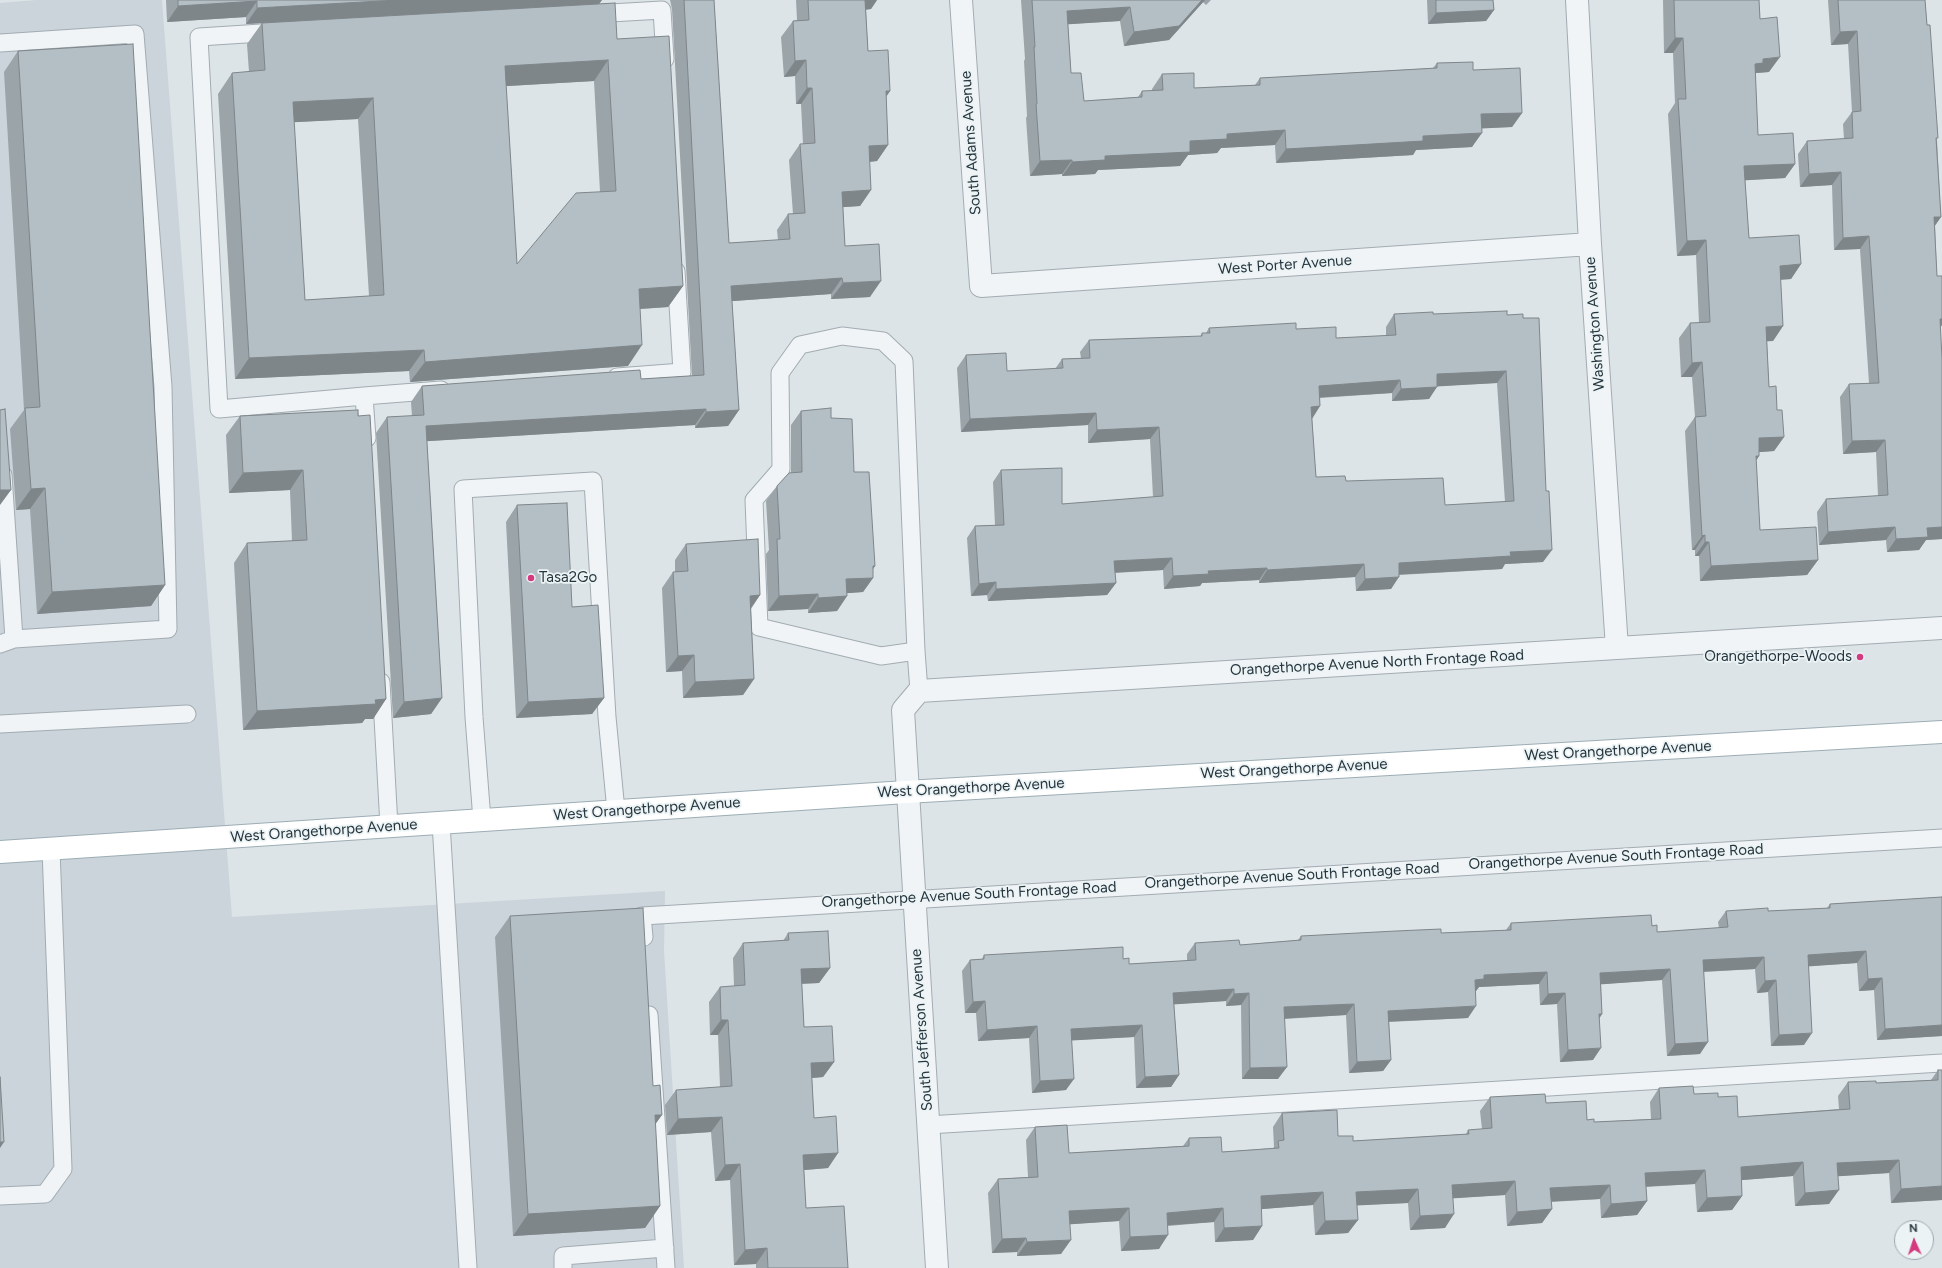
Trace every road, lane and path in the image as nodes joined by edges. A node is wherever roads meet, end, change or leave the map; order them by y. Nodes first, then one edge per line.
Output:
1 (961, 0) edge
2 (1577, 0) edge
3 (574, 15) edge
4 (295, 31) edge
5 (0, 43) edge
6 (666, 73) edge
7 (1590, 244) junction
8 (676, 254) edge
9 (981, 286) joint
10 (603, 378) edge
11 (460, 389) edge
12 (364, 396) junction
13 (368, 451) edge
14 (2, 462) edge
15 (1942, 628) edge
16 (7, 641) edge
17 (1617, 648) junction
18 (916, 651) junction
19 (380, 664) edge
20 (919, 691) junction
21 (187, 714) dead end
22 (0, 724) edge
23 (1942, 732) edge
24 (906, 792) junction
25 (616, 811) junction
26 (482, 820) junction
27 (441, 823) junction
28 (389, 826) junction
29 (1942, 838) edge
30 (51, 849) junction
31 (0, 852) edge
32 (913, 898) junction
33 (645, 955) edge
34 (648, 1003) edge
35 (1942, 1063) edge
36 (928, 1125) junction
37 (0, 1196) edge
38 (664, 1248) junction
39 (468, 1268) edge
40 (563, 1268) edge
41 (666, 1268) edge
42 (937, 1268) edge

1 - 9 street, South Adams Avenue
2 - 7 street, Washington Avenue
3 - 6 lane
4 - 12 lane
5 - 16 lane
7 - 9 street, West Porter Avenue
7 - 17 street, Washington Avenue
8 - 10 lane
11 - 12 lane
12 - 13 lane
14 - 16 lane
15 - 17 street, Orangethorpe Avenue North Frontage Road
17 - 20 street, Orangethorpe Avenue North Frontage Road
18 - 18 lane
18 - 20 lane
19 - 28 lane
20 - 24 street
21 - 22 lane
23 - 24 main road, West Orangethorpe Avenue
24 - 25 main road, West Orangethorpe Avenue
24 - 32 street, South Jefferson Avenue
25 - 26 main road, West Orangethorpe Avenue
25 - 26 lane
26 - 27 main road, West Orangethorpe Avenue
27 - 28 main road, West Orangethorpe Avenue
27 - 39 lane
28 - 30 main road, West Orangethorpe Avenue
29 - 32 lane, Orangethorpe Avenue South Frontage Road
30 - 31 main road, West Orangethorpe Avenue
30 - 37 lane
32 - 33 lane, Orangethorpe Avenue South Frontage Road
32 - 36 street, South Jefferson Avenue
34 - 38 lane
35 - 36 lane
36 - 42 street, South Jefferson Avenue
38 - 40 lane
38 - 41 lane

